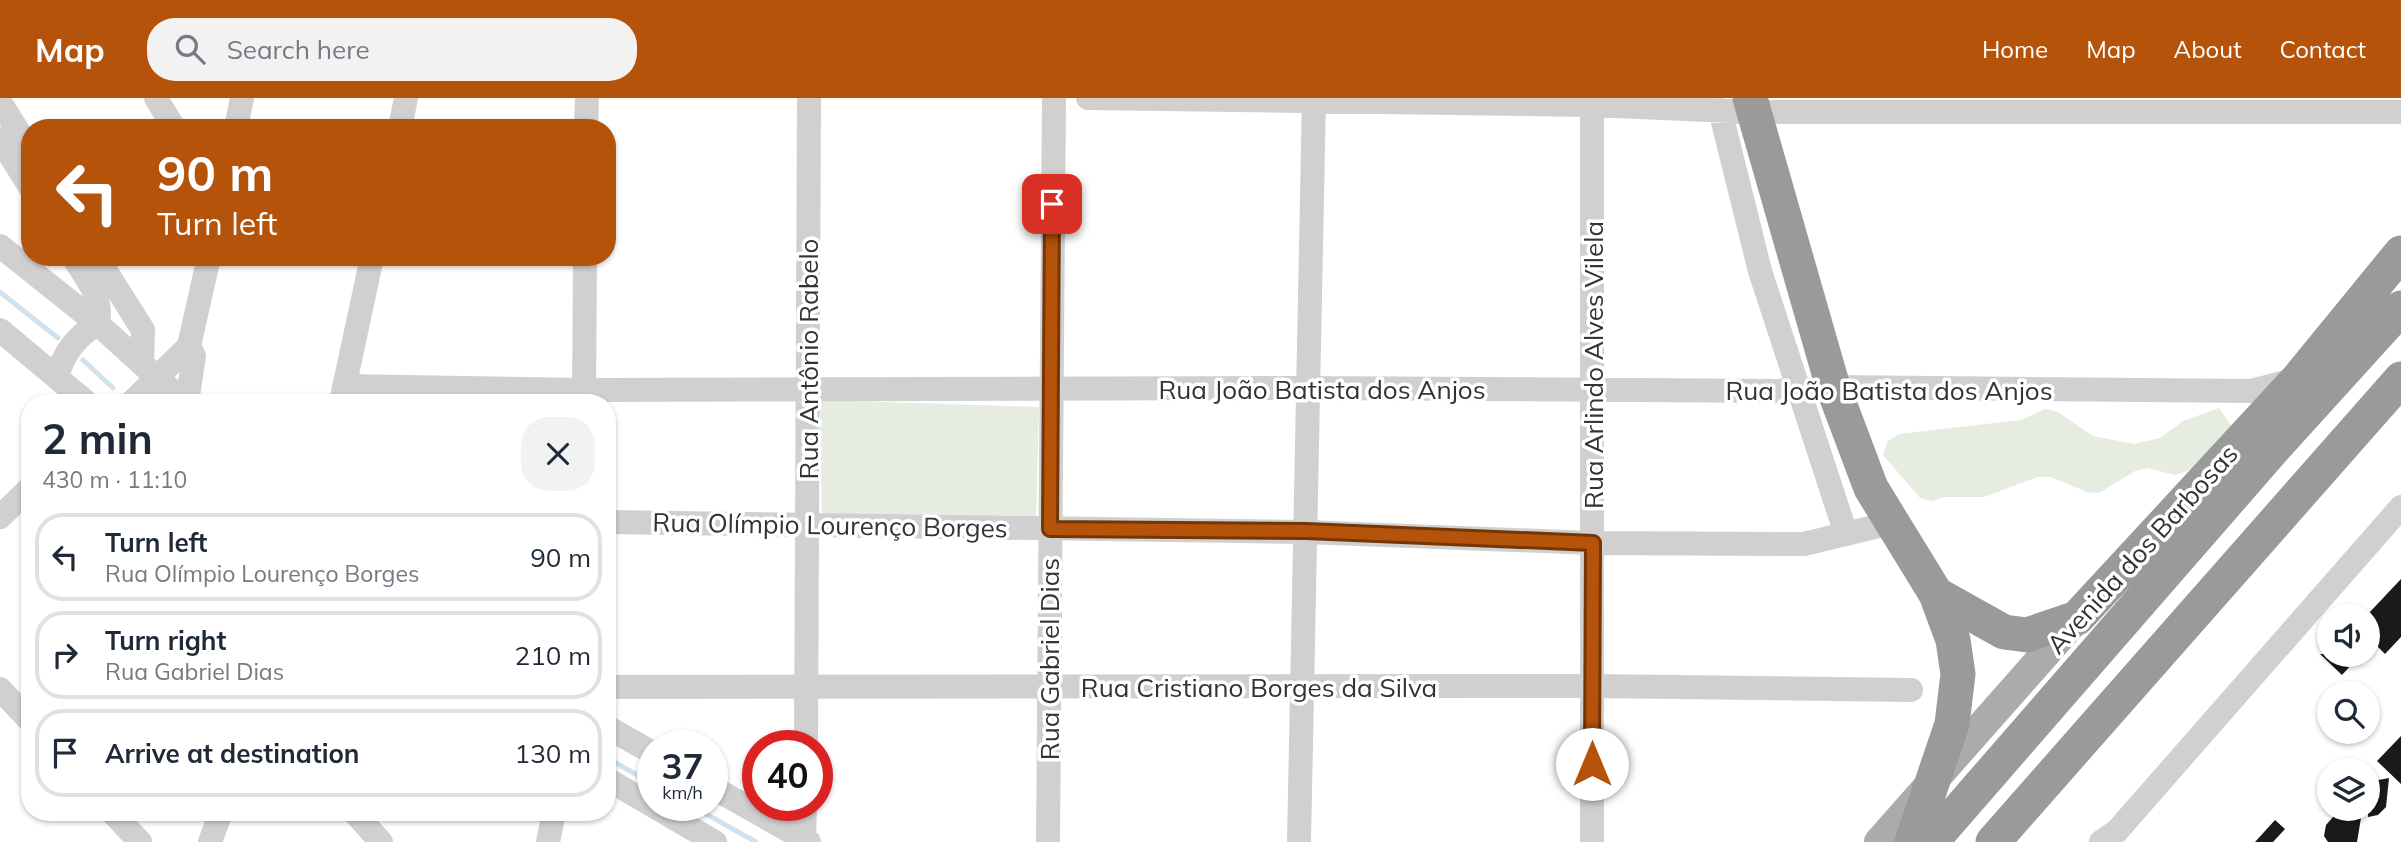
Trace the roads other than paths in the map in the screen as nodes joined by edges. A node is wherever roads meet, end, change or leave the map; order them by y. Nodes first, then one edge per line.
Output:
1 (156, 98) edge
2 (242, 98) edge
3 (406, 98) edge
4 (587, 98) edge
5 (809, 98) edge
6 (1054, 98) edge
7 (1088, 98) edge
8 (1314, 99) edge
9 (1592, 101) edge
10 (0, 102) edge
11 (1742, 107) edge
12 (2401, 112) edge
13 (169, 119) edge
14 (238, 119) edge
15 (402, 119) edge
16 (586, 119) edge
17 (21, 136) edge
18 (0, 139) edge
19 (21, 173) edge
20 (0, 246) edge
21 (2401, 253) edge
22 (21, 263) edge
23 (25, 266) edge
24 (79, 266) edge
25 (103, 266) edge
26 (207, 266) edge
27 (370, 266) edge
28 (585, 266) edge
29 (2401, 308) edge
30 (98, 324) junction
31 (0, 330) edge
32 (190, 346) junction
33 (148, 371) junction
34 (57, 378) junction
35 (2298, 379) junction
36 (2401, 379) edge
37 (808, 388) junction
38 (1308, 388) junction
39 (1816, 389) junction
40 (1050, 390) junction
41 (1592, 390) junction
42 (76, 394) edge
43 (136, 394) edge
44 (175, 394) edge
45 (187, 394) edge
46 (343, 394) edge
47 (584, 394) edge
48 (616, 395) edge
49 (2273, 449) junction
50 (21, 497) edge
51 (2401, 507) edge
52 (0, 517) edge
53 (616, 522) edge
54 (1891, 523) junction
55 (809, 524) junction
56 (1050, 529) junction
57 (2159, 530) junction
58 (1306, 531) junction
59 (1846, 534) junction
60 (1593, 543) junction
61 (1936, 594) junction
62 (2077, 618) junction
63 (1303, 686) junction
64 (1592, 686) junction
65 (616, 687) edge
66 (807, 687) junction
67 (0, 688) edge
68 (1049, 689) junction
69 (1911, 690) dead end
70 (21, 711) edge
71 (806, 730) edge
72 (616, 732) edge
73 (637, 744) edge
74 (616, 784) edge
75 (1928, 786) junction
76 (728, 796) edge
77 (120, 821) edge
78 (218, 821) edge
79 (362, 821) edge
80 (552, 821) edge
81 (805, 821) edge
82 (806, 841) edge
83 (139, 842) edge
84 (210, 842) edge
85 (381, 842) edge
86 (548, 842) edge
87 (715, 842) edge
88 (1048, 842) edge
89 (1299, 842) edge
90 (1592, 842) edge
91 (1880, 842) edge
92 (1912, 842) edge
93 (1931, 842) edge
94 (1993, 842) edge
95 (2101, 842) edge

1 - 13 street
2 - 14 street
3 - 15 street
4 - 16 street
5 - 37 street, Rua Antônio Rabelo
6 - 40 street, Rua Gabriel Dias
7 - 8 street
8 - 9 street
8 - 38 street
9 - 11 street
9 - 41 street, Rua Arlindo Alves Vilela
10 - 17 street
11 - 12 street
11 - 39 highway
18 - 19 street
20 - 22 street
21 - 35 highway, Avenida dos Barbosas
23 - 30 street
24 - 30 street
25 - 33 street
26 - 32 street
27 - 46 street
28 - 47 street
29 - 49 highway
30 - 33 street
30 - 34 street
31 - 34 street
32 - 33 street
32 - 45 street
33 - 43 street
33 - 44 street
34 - 42 street
35 - 39 street, Rua João Batista dos Anjos
35 - 57 highway, Avenida dos Barbosas
36 - 94 highway
37 - 40 street, Rua João Batista dos Anjos
37 - 48 street, Rua João Batista dos Anjos
37 - 55 street, Rua Antônio Rabelo
38 - 40 street, Rua João Batista dos Anjos
38 - 41 street, Rua João Batista dos Anjos
38 - 58 street
39 - 41 street, Rua João Batista dos Anjos
39 - 54 highway
39 - 59 street
40 - 56 street, Rua Gabriel Dias
41 - 60 street, Rua Arlindo Alves Vilela
49 - 57 highway
49 - 93 highway
50 - 52 street
51 - 95 street
53 - 55 street, Rua Olímpio Lourenço Borges
54 - 59 street, Rua Olímpio Lourenço Borges
54 - 61 highway
55 - 56 street, Rua Olímpio Lourenço Borges
55 - 66 street, Rua Antônio Rabelo
56 - 58 street, Rua Olímpio Lourenço Borges
56 - 68 street, Rua Gabriel Dias
57 - 62 highway, Avenida dos Barbosas
58 - 60 street, Rua Olímpio Lourenço Borges
58 - 63 street
59 - 60 street, Rua Olímpio Lourenço Borges
60 - 64 street, Rua Arlindo Alves Vilela
61 - 62 highway
61 - 75 highway
62 - 75 main road, Avenida dos Barbosas
63 - 64 street, Rua Cristiano Borges da Silva
63 - 68 street, Rua Cristiano Borges da Silva
63 - 89 street
64 - 69 street, Rua Cristiano Borges da Silva
64 - 90 street, Rua Arlindo Alves Vilela
65 - 66 street, Rua Cristiano Borges da Silva
66 - 68 street, Rua Cristiano Borges da Silva
66 - 71 street, Rua Antônio Rabelo
67 - 70 street
68 - 88 street, Rua Gabriel Dias
72 - 73 street
74 - 87 street
75 - 91 main road, Avenida dos Barbosas
75 - 92 highway
76 - 82 street
77 - 83 street
78 - 84 street
79 - 85 street
80 - 86 street
81 - 82 street

